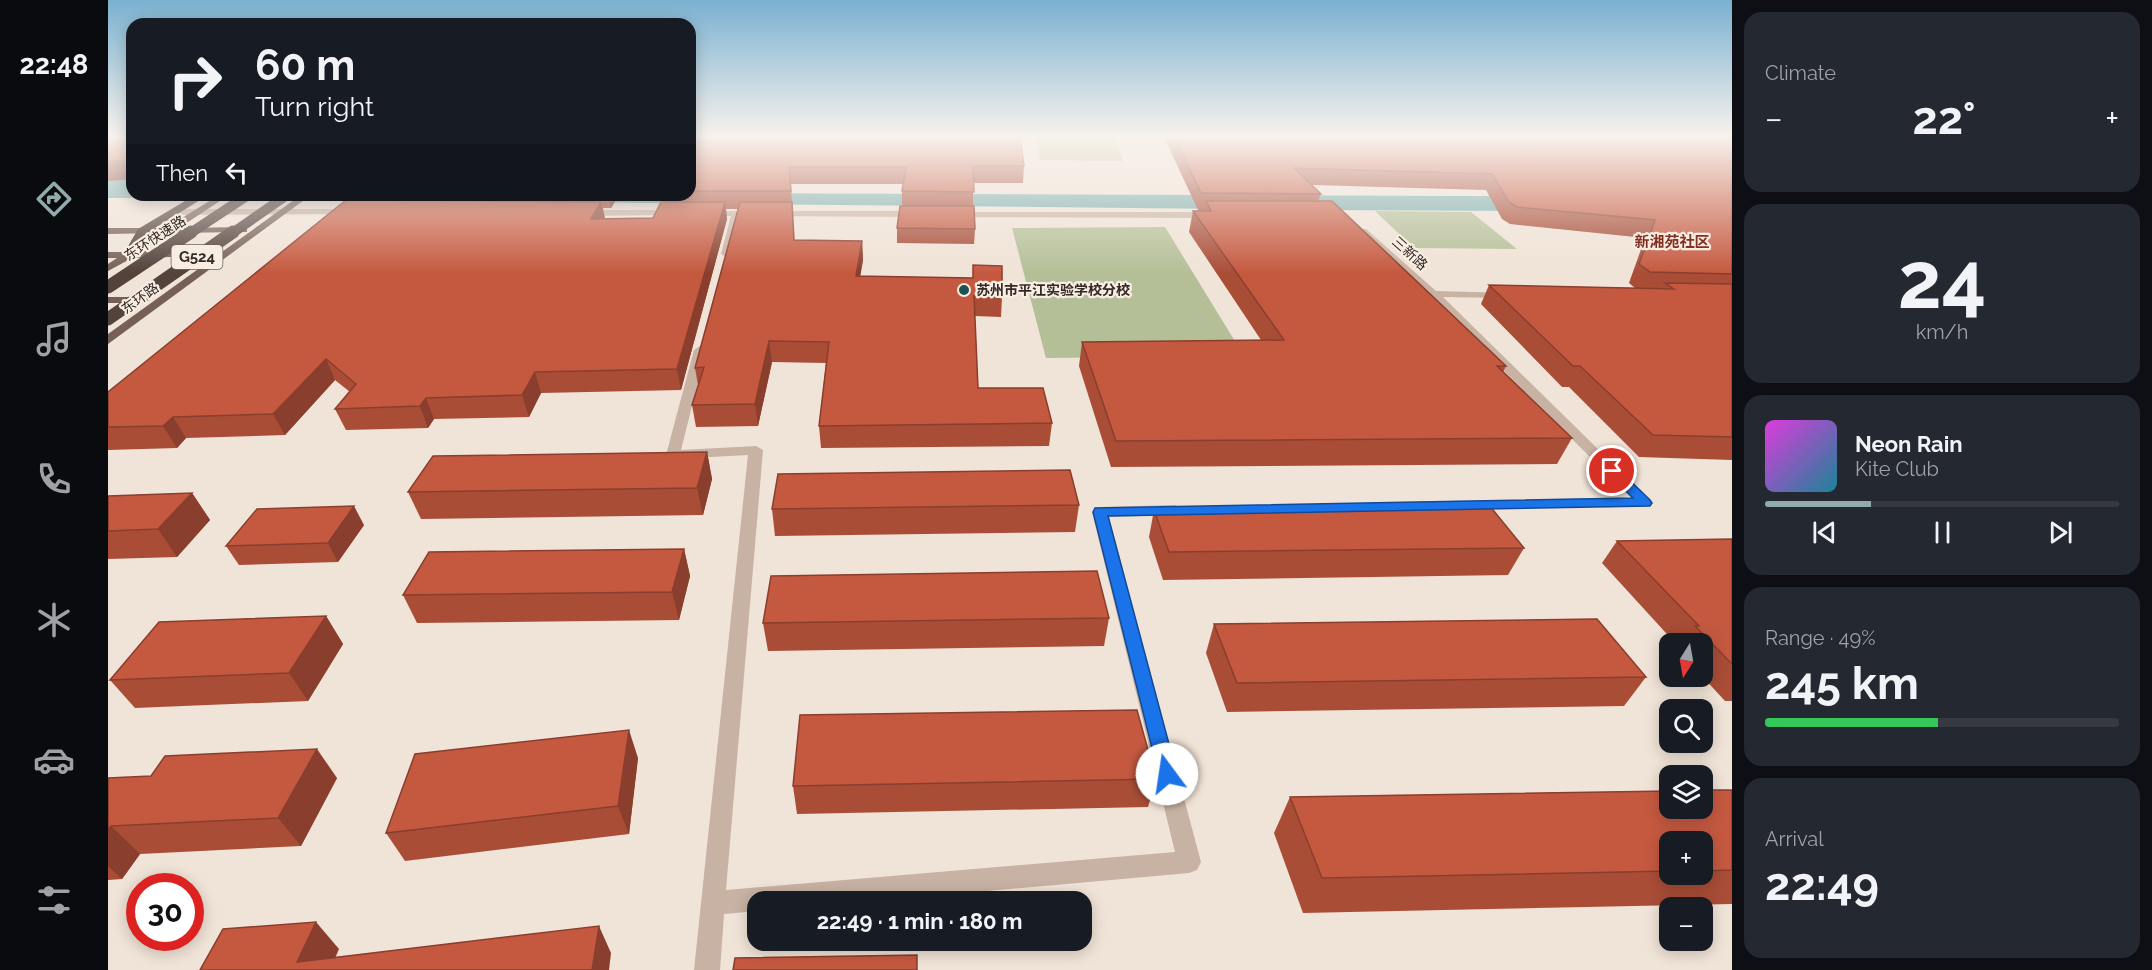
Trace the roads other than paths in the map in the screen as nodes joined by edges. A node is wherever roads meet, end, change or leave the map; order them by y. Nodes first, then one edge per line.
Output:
1 (193, 201) edge
2 (215, 201) edge
3 (239, 201) edge
4 (277, 201) edge
5 (299, 201) edge
6 (174, 212) junction
7 (198, 212) junction
8 (284, 212) junction
9 (365, 212) edge
10 (569, 213) edge
11 (688, 213) edge
12 (700, 213) edge
13 (736, 213) junction
14 (927, 214) edge
15 (939, 214) edge
16 (1226, 215) edge
17 (1352, 221) edge
18 (260, 229) junction
19 (108, 231) edge
20 (142, 231) junction
21 (167, 231) junction
22 (228, 253) junction
23 (108, 255) edge
24 (129, 255) junction
25 (108, 268) edge
26 (721, 271) edge
27 (108, 287) edge
28 (1433, 294) junction
29 (1517, 295) edge
30 (164, 299) junction
31 (108, 300) edge
32 (108, 319) edge
33 (706, 328) edge
34 (108, 340) edge
35 (1372, 507) edge
36 (1195, 510) edge
37 (714, 903) junction
38 (708, 970) edge

1 - 6 highway
2 - 7 main road
3 - 27 highway, 东环快速路 / G524, bridge
4 - 32 highway, G524, bridge
5 - 8 main road, 东环路
6 - 7 street
6 - 20 highway
7 - 8 street
7 - 21 main road
8 - 9 street
8 - 18 main road, 东环路
10 - 11 street
12 - 13 street
13 - 14 street
13 - 26 street
15 - 16 street
17 - 28 street, 三新路
18 - 21 main road
18 - 22 main road, 东环路
19 - 20 main road
20 - 21 main road
20 - 24 highway
21 - 24 main road
22 - 24 main road
22 - 30 main road, 东环路
23 - 24 main road
24 - 25 main road
28 - 29 street, 三新路
28 - 35 street
30 - 31 main road
30 - 34 main road, 东环路
33 - 37 street
36 - 37 street
37 - 38 street

